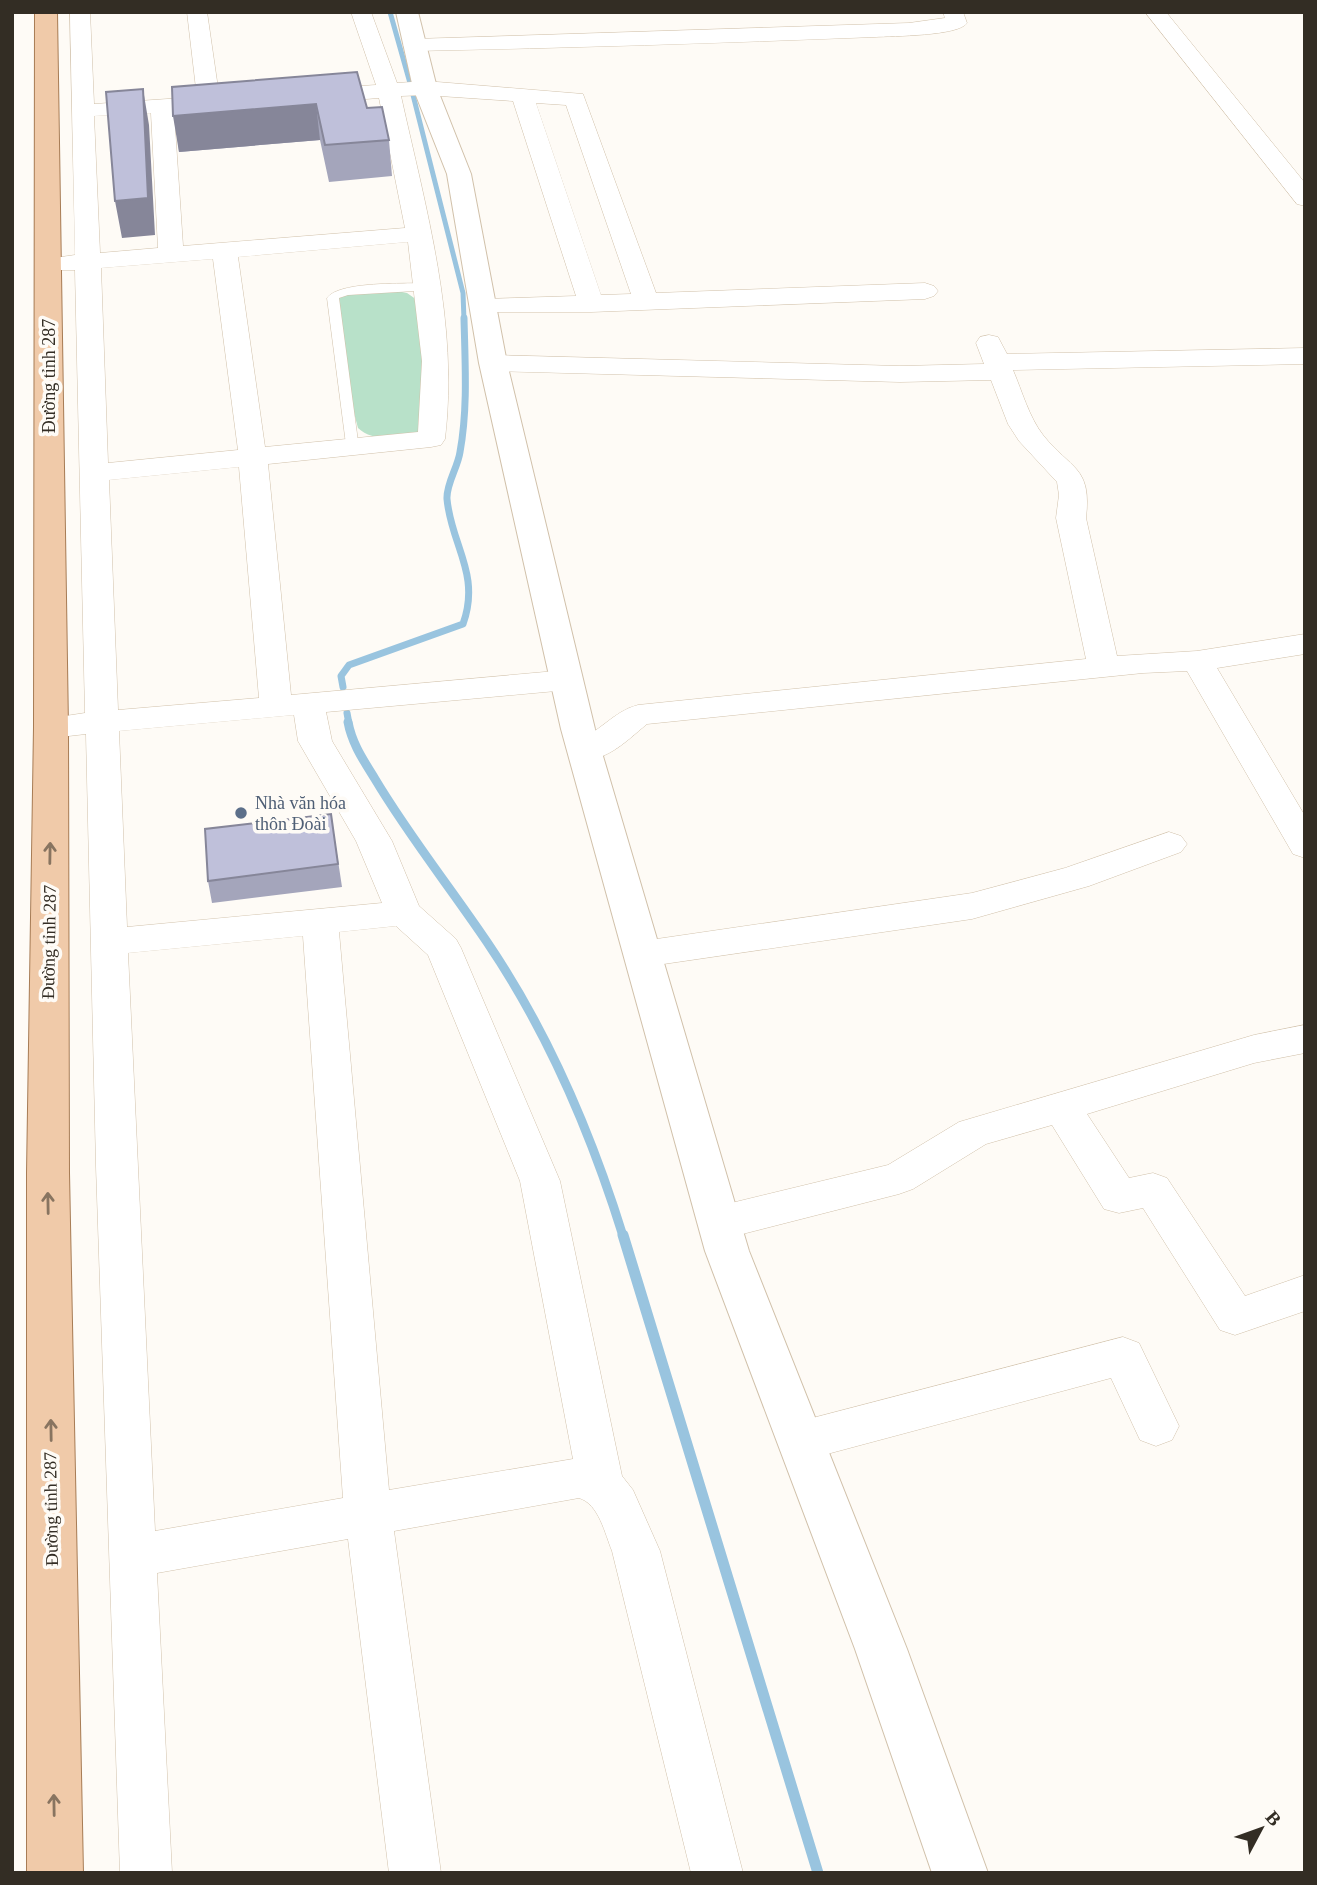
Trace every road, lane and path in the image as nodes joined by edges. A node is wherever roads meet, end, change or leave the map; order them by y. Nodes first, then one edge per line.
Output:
1 (46, 12) edge
2 (80, 12) edge
3 (197, 12) edge
4 (361, 12) edge
5 (688, 12) edge
6 (953, 12) edge
7 (1155, 12) edge
8 (615, 19) dead end
9 (811, 23) edge
10 (411, 28) edge
11 (693, 38) junction
12 (609, 40) junction
13 (407, 90) junction
14 (522, 94) junction
15 (292, 97) edge
16 (236, 101) edge
17 (209, 103) junction
18 (162, 106) junction
19 (83, 111) junction
20 (1305, 199) edge
21 (419, 234) junction
22 (224, 249) junction
23 (171, 254) junction
24 (90, 261) junction
25 (49, 265) junction
26 (427, 287) junction
27 (925, 291) dead end
28 (646, 301) junction
29 (591, 304) junction
30 (483, 307) junction
31 (1305, 356) edge
32 (995, 359) junction
33 (494, 363) junction
34 (352, 449) junction
35 (253, 459) junction
36 (96, 473) junction
37 (1305, 644) edge
38 (1197, 661) junction
39 (1104, 668) junction
40 (567, 680) junction
41 (292, 705) junction
42 (103, 722) junction
43 (51, 727) junction
44 (585, 750) junction
45 (1170, 844) dead end
46 (1305, 846) edge
47 (404, 913) junction
48 (320, 919) junction
49 (110, 942) junction
50 (643, 954) junction
51 (1305, 1040) edge
52 (1061, 1106) junction
53 (719, 1223) junction
54 (1305, 1293) edge
55 (1156, 1426) dead end
56 (800, 1441) junction
57 (601, 1485) junction
58 (369, 1515) junction
59 (133, 1556) junction
60 (55, 1873) edge
61 (146, 1873) edge
62 (415, 1873) edge
63 (717, 1873) edge
64 (960, 1873) edge

1 - 25 main road, Đường tỉnh 287
2 - 19 street
3 - 17 street
4 - 13 street
5 - 11 street
6 - 9 street
7 - 20 street
8 - 12 street
9 - 11 street
10 - 12 street
10 - 13 street
11 - 12 street
13 - 14 street
13 - 15 street
13 - 21 street
13 - 30 street
14 - 28 street
14 - 29 street
16 - 17 street
17 - 18 street
18 - 19 street
18 - 23 street
19 - 24 street
21 - 22 street
21 - 26 street
22 - 23 street
22 - 35 street
23 - 24 street
24 - 25 street
24 - 36 street
25 - 43 main road, Đường tỉnh 287
26 - 34 street
26 - 34 lane
27 - 28 street
28 - 29 street
29 - 30 street
30 - 33 street
31 - 32 street
32 - 33 street
32 - 39 street
33 - 40 street
34 - 35 street
35 - 36 street
35 - 41 street
36 - 42 street
37 - 38 street
38 - 39 street
38 - 46 street
39 - 44 street
40 - 41 street
40 - 44 street
41 - 42 street
41 - 47 street
42 - 43 street
42 - 49 street
60 -> 43 main road, Đường tỉnh 287
44 - 50 street
45 - 50 street
47 - 48 street
47 - 57 street
48 - 49 street
48 - 58 street
49 - 59 street
50 - 53 street
51 - 52 street
52 - 53 street
52 - 54 street
53 - 56 street
55 - 56 street
56 - 64 street
57 - 58 street
57 - 63 street
58 - 59 street
58 - 62 street
59 - 61 street

